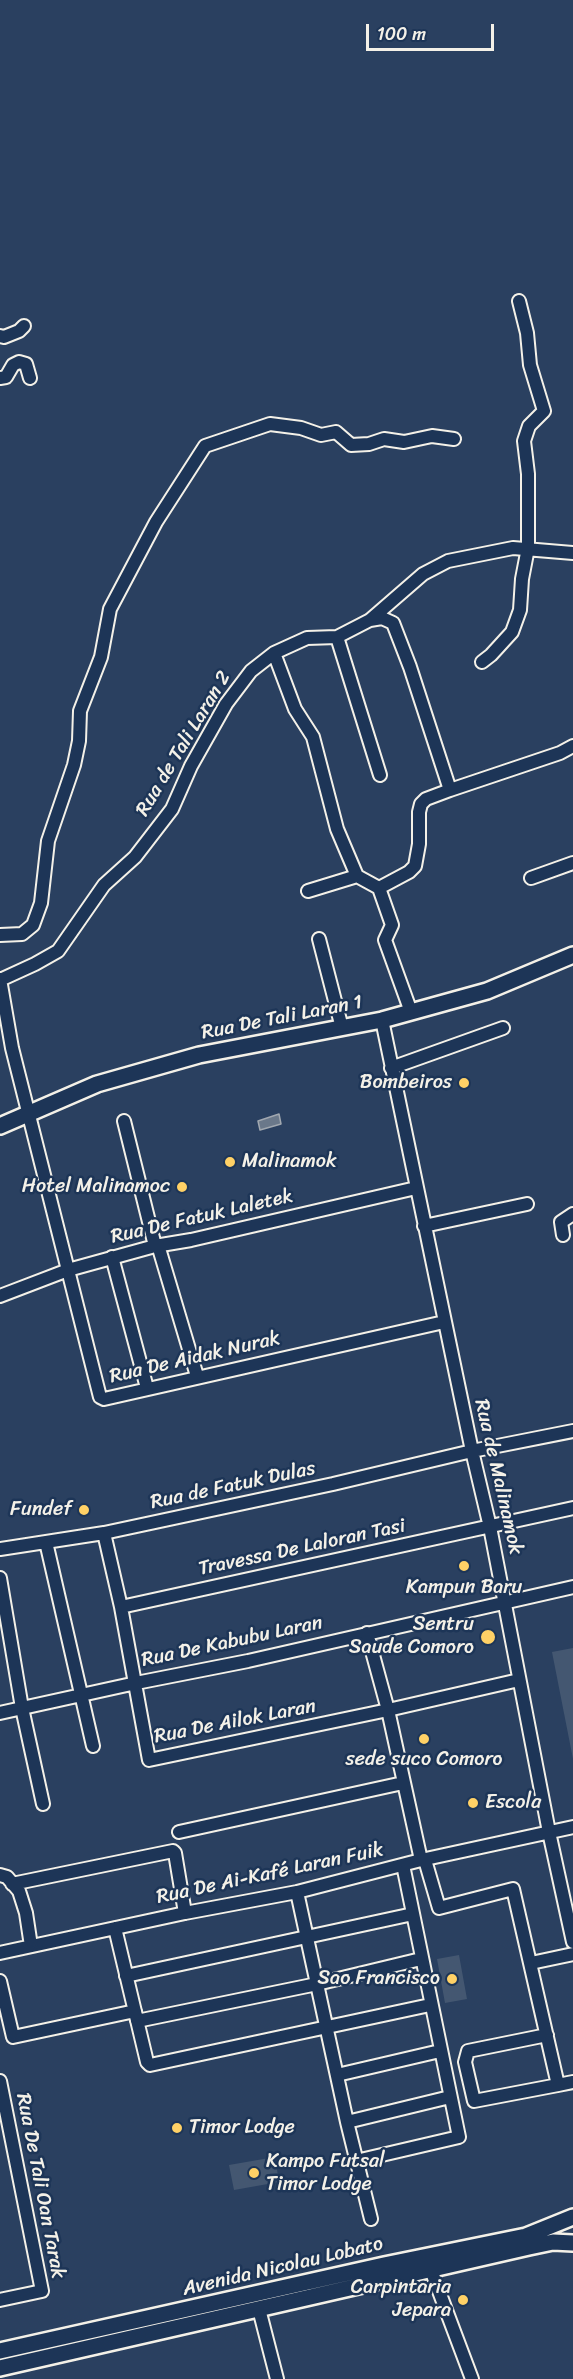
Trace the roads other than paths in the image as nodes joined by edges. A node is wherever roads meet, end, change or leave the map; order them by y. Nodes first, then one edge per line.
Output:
1 (519, 301) dead end
2 (24, 326) dead end
3 (0, 336) edge
4 (0, 378) edge
5 (30, 378) dead end
6 (454, 439) dead end
7 (528, 548) junction
8 (573, 553) edge
9 (370, 620) junction
10 (337, 637) junction
11 (274, 653) junction
12 (482, 662) dead end
13 (573, 746) edge
14 (380, 775) dead end
15 (450, 790) junction
16 (573, 864) edge
17 (357, 876) junction
18 (531, 878) dead end
19 (379, 888) junction
20 (308, 891) dead end
21 (0, 935) edge
22 (319, 939) dead end
23 (573, 955) edge
24 (0, 980) edge
25 (411, 1012) junction
26 (382, 1020) junction
27 (342, 1028) junction
28 (503, 1028) dead end
29 (391, 1068) junction
30 (29, 1113) junction
31 (124, 1121) dead end
32 (0, 1126) edge
33 (416, 1188) junction
34 (527, 1204) dead end
35 (573, 1214) edge
36 (424, 1226) junction
37 (563, 1234) dead end
38 (157, 1246) junction
39 (112, 1257) junction
40 (68, 1270) junction
41 (0, 1296) edge
42 (444, 1322) junction
43 (197, 1376) junction
44 (147, 1388) junction
45 (573, 1431) edge
46 (471, 1451) junction
47 (573, 1508) edge
48 (490, 1527) junction
49 (104, 1533) junction
50 (46, 1542) junction
51 (0, 1550) edge
52 (0, 1578) edge
53 (573, 1587) edge
54 (506, 1602) junction
55 (121, 1607) junction
56 (368, 1633) junction
57 (519, 1680) junction
58 (136, 1683) junction
59 (80, 1695) junction
60 (22, 1707) junction
61 (388, 1710) junction
62 (0, 1713) edge
63 (93, 1746) dead end
64 (403, 1783) junction
65 (43, 1804) dead end
66 (573, 1827) edge
67 (179, 1832) dead end
68 (549, 1832) junction
69 (423, 1860) junction
70 (403, 1865) junction
71 (0, 1875) edge
72 (12, 1884) junction
73 (568, 1889) edge
74 (297, 1892) junction
75 (185, 1913) junction
76 (412, 1914) junction
77 (115, 1928) junction
78 (308, 1938) junction
79 (573, 1942) edge
80 (31, 1946) junction
81 (0, 1953) edge
82 (573, 1954) edge
83 (421, 1959) junction
84 (531, 1963) junction
85 (126, 1977) junction
86 (0, 1981) edge
87 (317, 1984) junction
88 (430, 2005) junction
89 (136, 2016) junction
90 (326, 2028) junction
91 (547, 2035) junction
92 (440, 2051) junction
93 (337, 2075) junction
94 (0, 2081) edge
95 (573, 2082) edge
96 (558, 2085) junction
97 (450, 2097) junction
98 (4, 2115) edge
99 (347, 2122) junction
100 (356, 2161) junction
101 (573, 2217) edge
102 (371, 2219) dead end
103 (573, 2243) edge
104 (431, 2270) junction
105 (0, 2300) edge
106 (259, 2309) junction
107 (0, 2351) edge
108 (0, 2368) edge
109 (277, 2379) edge
110 (472, 2379) edge

1 - 7 street
2 - 3 street
4 - 5 street
6 - 21 street
7 - 8 street, Rua de Tali Laran 2
7 - 9 street, Rua de Tali Laran 2
7 - 12 street
9 - 10 street, Rua de Tali Laran 2
9 - 15 street
10 - 11 street, Rua de Tali Laran 2
10 - 14 street
11 - 17 street
11 - 24 street, Rua de Tali Laran 2
13 - 15 street
15 - 19 street
16 - 18 street
17 - 19 street
17 - 20 street
19 - 25 street
22 - 27 street
23 - 25 main road, Rua De Tali Laran 1
24 - 30 street, Rua De Aidak Nurak
25 - 26 main road, Rua De Tali Laran 1
26 - 27 main road, Rua De Tali Laran 1
26 - 29 street, Rua de Malinamok
27 - 30 main road, Rua De Tali Laran 1
28 - 29 street
29 - 33 street, Rua de Malinamok
30 - 32 main road, Rua De Tali Laran 1
30 - 40 street, Rua De Aidak Nurak
31 - 38 street
33 - 36 street, Rua de Malinamok
33 - 38 street, Rua De Fatuk Laletek
34 - 36 street
35 - 37 street
36 - 42 street, Rua de Malinamok
38 - 39 street, Rua De Fatuk Laletek
38 - 43 street
39 - 40 street, Rua De Fatuk Laletek
39 - 44 street
40 - 41 street, Rua De Fatuk Laletek
40 - 44 street, Rua De Aidak Nurak
42 - 43 street, Rua De Aidak Nurak
42 - 46 street, Rua de Malinamok
43 - 44 street, Rua De Aidak Nurak
45 - 46 street, Rua de Fatuk Dulas
46 - 48 street, Rua de Malinamok
46 - 49 street, Rua de Fatuk Dulas
47 - 48 street, Travessa De Laloran Tasi
48 - 54 street, Rua de Malinamok
48 - 55 street, Travessa De Laloran Tasi
49 - 50 street, Rua de Fatuk Dulas
49 - 55 street, Rua De Ailok Laran
50 - 51 street, Rua de Fatuk Dulas
50 - 59 street
52 - 60 street
53 - 54 street, Rua De Kabubu Laran
54 - 56 street, Rua De Kabubu Laran
54 - 57 street, Rua de Malinamok
55 - 58 street, Rua De Ailok Laran
56 - 58 street, Rua De Kabubu Laran
56 - 61 street
57 - 61 street, Rua De Ailok Laran
57 - 68 street, Rua de Malinamok
58 - 59 street, Rua De Kabubu Laran
58 - 61 street, Rua De Ailok Laran
59 - 60 street, Rua De Kabubu Laran
59 - 63 street
60 - 62 street, Rua De Kabubu Laran
60 - 65 street
61 - 64 street
64 - 67 street
64 - 69 street
66 - 68 street, Rua De Ai-Kafé Laran Fuik
68 - 69 street, Rua De Ai-Kafé Laran Fuik
68 - 73 street, Rua de Malinamok
69 - 70 street, Rua De Ai-Kafé Laran Fuik
69 - 84 street
70 - 74 street, Rua De Ai-Kafé Laran Fuik
70 - 76 street
71 - 72 street
72 - 75 street
72 - 80 street
73 - 79 street, Rua de Malinamok
74 - 75 street, Rua De Ai-Kafé Laran Fuik
74 - 78 street
75 - 77 street, Rua De Ai-Kafé Laran Fuik
76 - 78 street
76 - 83 street
77 - 80 street, Rua De Ai-Kafé Laran Fuik
77 - 85 street
78 - 85 street
78 - 87 street
80 - 81 street, Rua De Ai-Kafé Laran Fuik
82 - 84 street
83 - 87 street
83 - 88 street
84 - 91 street
85 - 89 street
86 - 89 street
87 - 89 street
87 - 90 street
88 - 90 street
88 - 92 street
89 - 90 street
90 - 93 street
91 - 96 street
91 - 96 street
92 - 93 street
92 - 97 street
93 - 99 street
94 - 98 street, Rua De Tali Oan Tarak
95 - 96 street
97 - 99 street
97 - 100 street
98 - 105 street, Rua De Tali Oan Tarak
99 - 100 street
100 - 102 street
101 - 107 main road, Avenida Nicolau Lobato
103 - 104 main road, Avenida Nicolau Lobato
104 - 106 main road, Avenida Nicolau Lobato
104 - 110 street
106 - 108 main road, Avenida Nicolau Lobato
106 - 109 street

